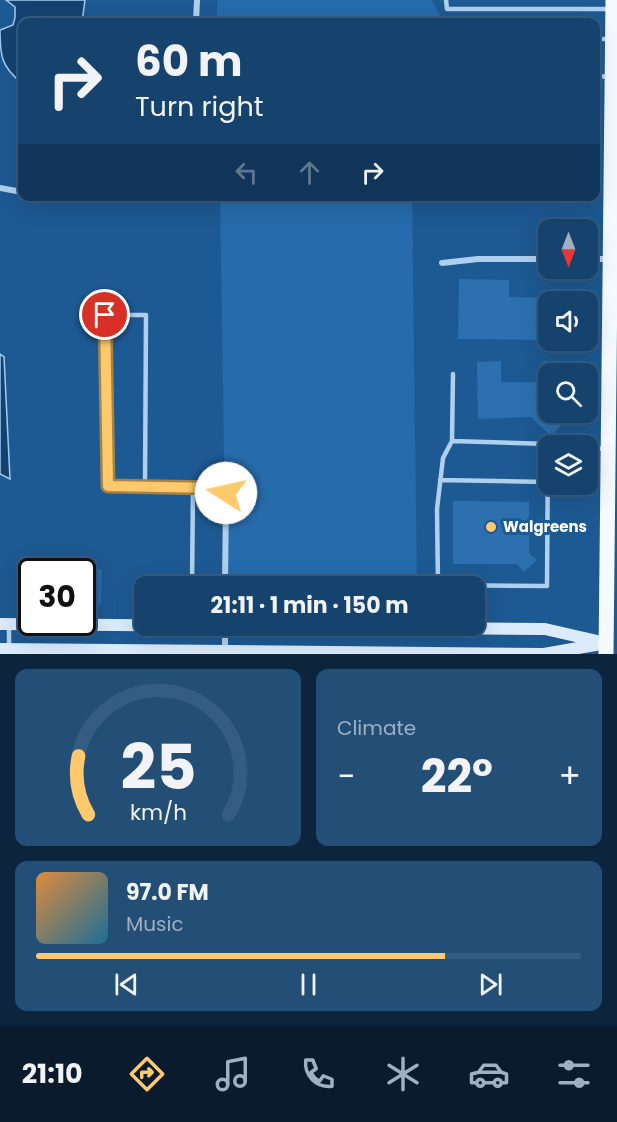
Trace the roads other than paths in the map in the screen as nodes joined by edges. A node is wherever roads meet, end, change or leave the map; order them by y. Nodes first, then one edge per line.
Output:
1 (197, 0) edge
2 (446, 0) edge
3 (613, 5) edge
4 (195, 18) edge
5 (600, 39) edge
6 (612, 39) junction
7 (613, 70) edge
8 (0, 188) edge
9 (18, 191) edge
10 (538, 259) edge
11 (613, 259) edge
12 (442, 263) dead end
13 (453, 374) dead end
14 (452, 441) junction
15 (538, 444) edge
16 (598, 448) edge
17 (613, 449) edge
18 (440, 480) junction
19 (538, 482) edge
20 (122, 487) joint
21 (145, 487) junction
22 (193, 488) junction
23 (548, 495) edge
24 (612, 531) edge
25 (192, 576) edge
26 (225, 576) edge
27 (438, 576) edge
28 (485, 586) edge
29 (5, 624) edge
30 (134, 625) edge
31 (485, 628) edge
32 (225, 636) edge
33 (606, 648) edge
34 (6, 650) edge
35 (225, 653) edge
36 (397, 653) edge

1 - 4 street
2 - 3 lane
3 - 6 main road
5 - 6 lane
6 - 7 main road
7 - 11 main road
8 - 9 street
10 - 12 street
11 - 17 main road
13 - 14 lane
14 - 15 lane
14 - 18 lane
16 - 17 lane
17 - 24 main road
18 - 19 lane
18 - 27 lane
20 - 21 street
20 - 21 lane
21 - 22 street
22 - 25 lane
22 - 26 street
23 - 28 lane
24 - 33 main road
29 - 30 main road
29 - 34 lane
31 - 33 main road
32 - 35 street
33 - 36 main road
34 - 35 main road
35 - 36 main road

